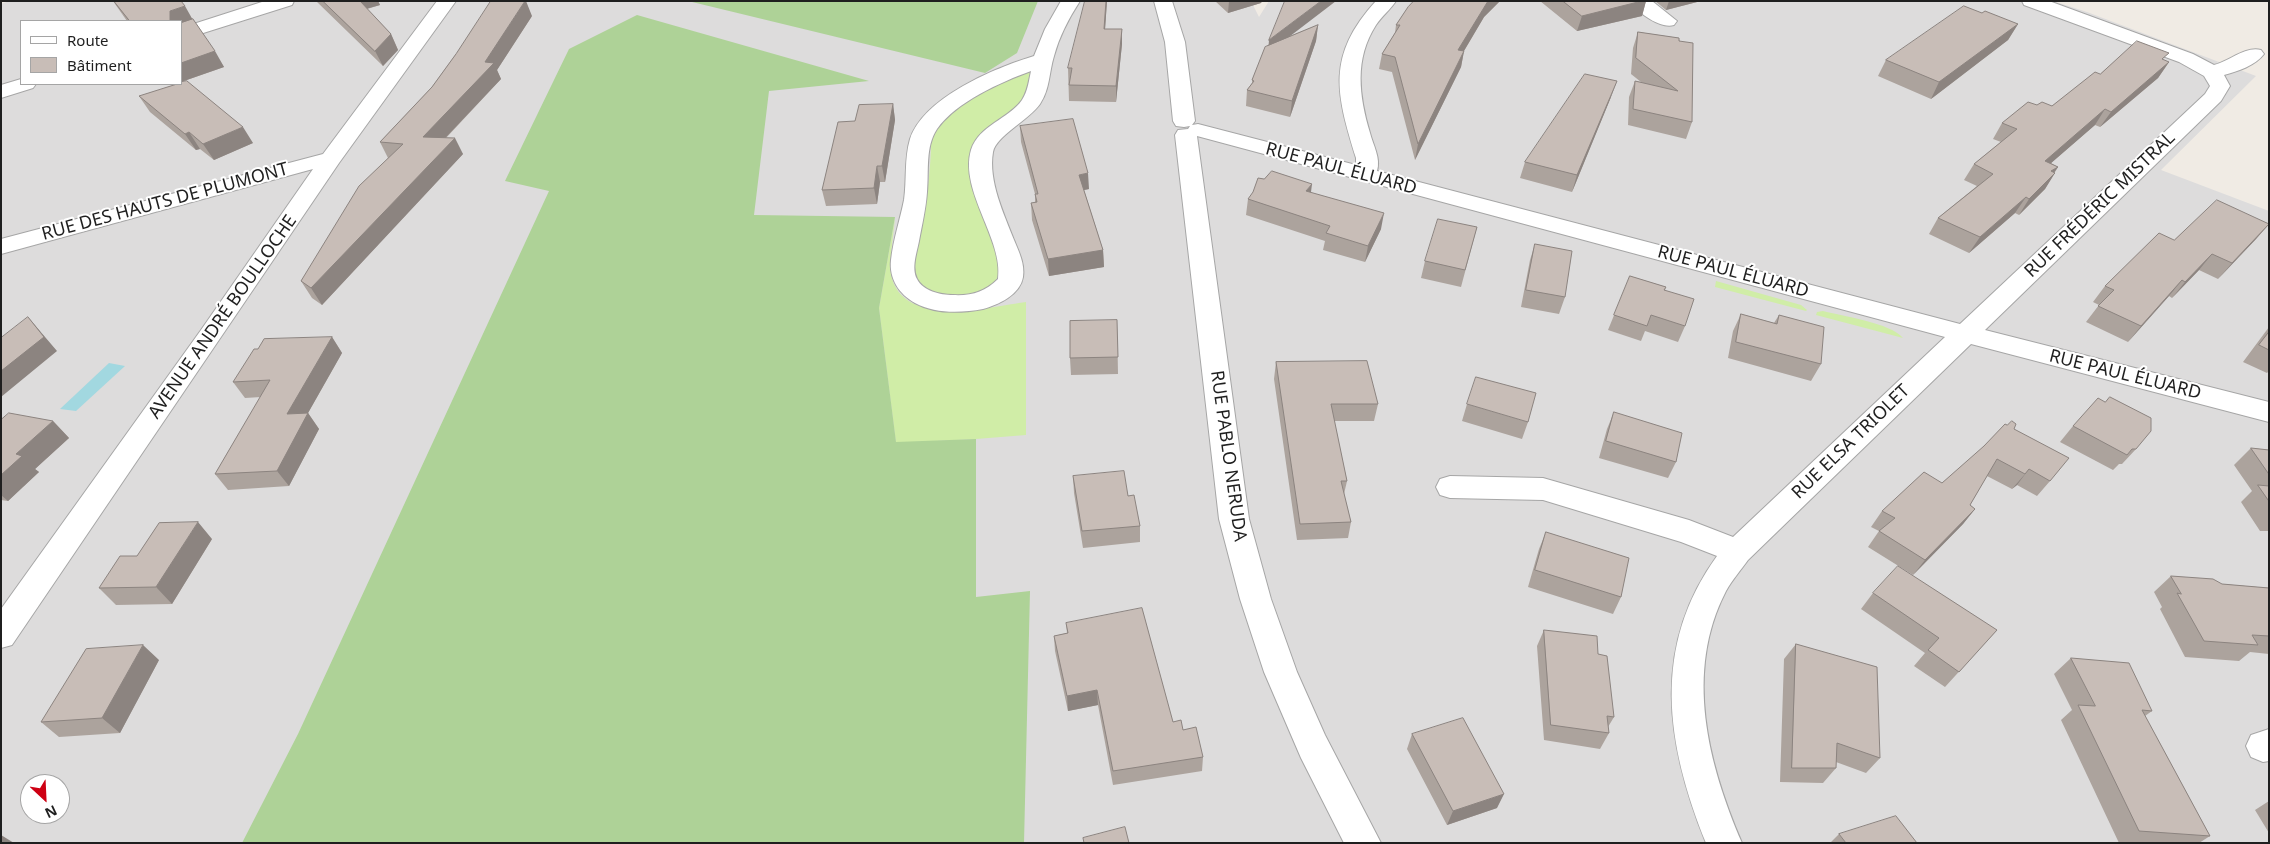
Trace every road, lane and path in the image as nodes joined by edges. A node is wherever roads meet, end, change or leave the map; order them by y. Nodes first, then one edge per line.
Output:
1 (285, 1) edge
2 (447, 1) edge
3 (1070, 1) edge
4 (1162, 1) edge
5 (1387, 1) edge
6 (1639, 1) edge
7 (2031, 1) edge
8 (1667, 21) dead end
9 (182, 34) edge
10 (2254, 54) dead end
11 (1043, 60) junction
12 (2212, 72) junction
13 (23, 85) edge
14 (1, 92) edge
15 (1189, 129) junction
16 (330, 160) junction
17 (1364, 176) junction
18 (1, 247) edge
19 (1966, 334) junction
20 (2269, 412) edge
21 (1450, 486) dead end
22 (1737, 551) junction
23 (1, 635) edge
24 (1363, 843) edge
25 (1724, 843) edge

1 - 9 street
2 - 16 street, AVENUE ANDRÉ BOULLOCHE
3 - 11 street
4 - 15 street, RUE PABLO NERUDA
5 - 17 street
6 - 8 street
7 - 12 street
10 - 12 street
11 - 11 street
12 - 19 street, RUE FRÉDÉRIC MISTRAL
13 - 14 street
15 - 17 street, RUE PAUL ÉLUARD
15 - 24 street, RUE PABLO NERUDA
16 - 18 street, RUE DES HAUTS DE PLUMONT
16 - 23 street, AVENUE ANDRÉ BOULLOCHE
17 - 19 street, RUE PAUL ÉLUARD
19 - 20 street, RUE PAUL ÉLUARD
19 - 22 street, RUE ELSA TRIOLET
21 - 22 street
22 - 25 street, RUE ELSA TRIOLET

